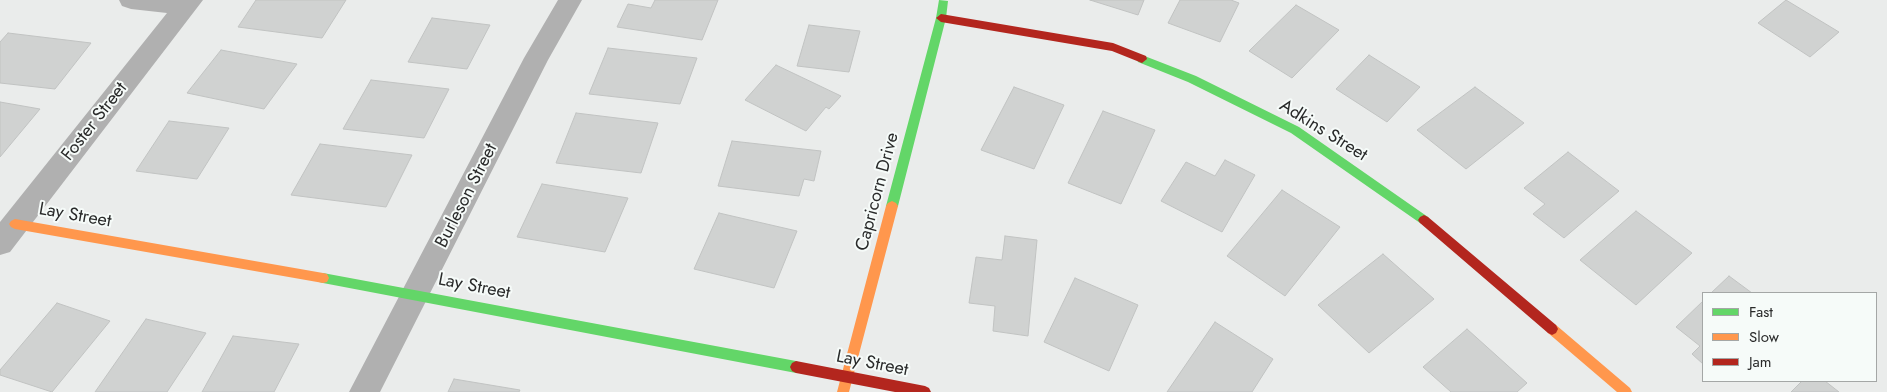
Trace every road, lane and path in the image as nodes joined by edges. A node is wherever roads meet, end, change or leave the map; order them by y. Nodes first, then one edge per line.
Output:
1 (131, 0) edge
2 (570, 0) edge
3 (943, 0) edge
4 (188, 3) edge
5 (941, 18) junction
6 (8, 234) edge
7 (416, 294) junction
8 (848, 377) junction
9 (364, 392) edge
10 (843, 392) edge
11 (925, 392) edge
12 (1626, 392) edge

1 - 4 street
2 - 7 street, Burleson Street
3 - 5 street, Capricorn Drive
4 - 6 street, Foster Street
5 - 8 street, Capricorn Drive
5 - 12 street, Adkins Street
6 - 7 street, Lay Street
7 - 8 street, Lay Street
7 - 9 street, Burleson Street
8 - 10 street, Capricorn Drive
8 - 11 street, Lay Street

